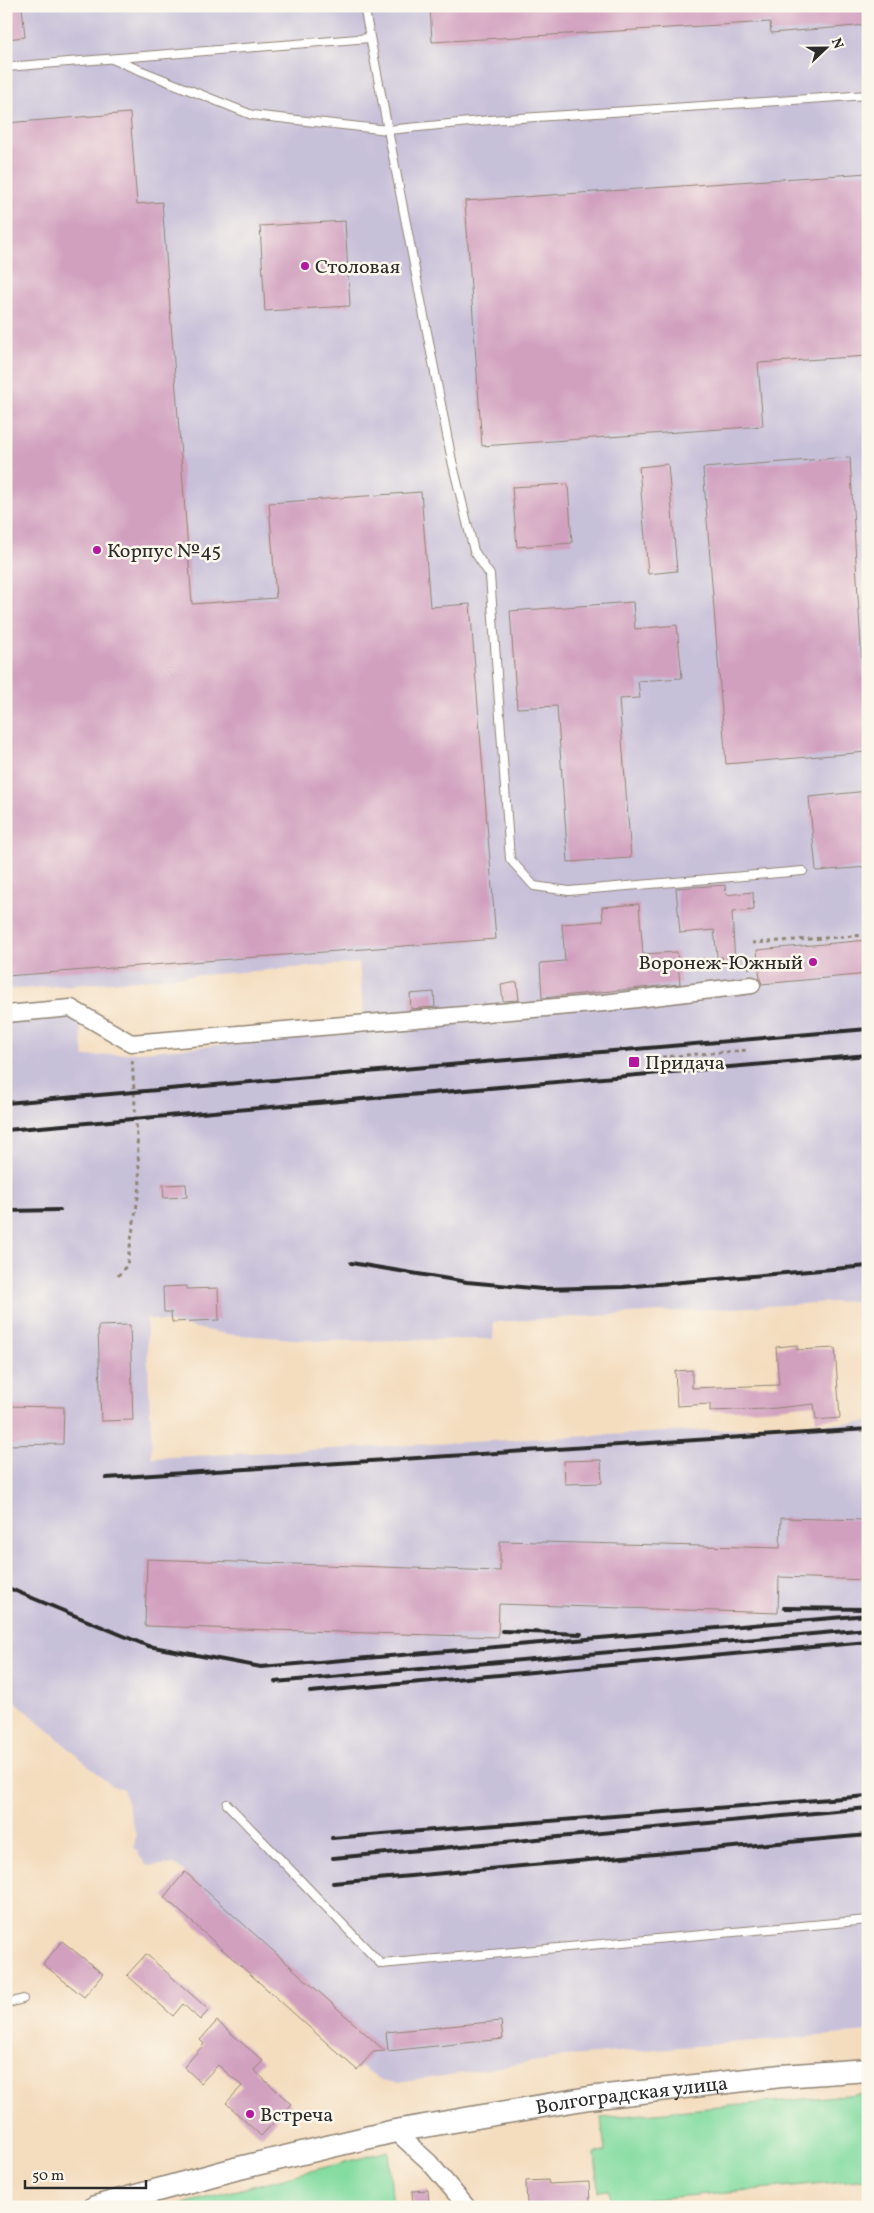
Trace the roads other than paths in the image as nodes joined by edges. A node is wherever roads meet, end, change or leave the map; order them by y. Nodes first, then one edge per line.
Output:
1 (364, 6) edge
2 (370, 38) junction
3 (112, 59) junction
4 (6, 67) edge
5 (868, 95) edge
6 (388, 130) junction
7 (803, 871) dead end
8 (752, 985) dead end
9 (6, 1014) edge
10 (227, 1804) dead end
11 (868, 1920) edge
12 (22, 1999) dead end
13 (6, 2004) edge
14 (868, 2070) edge
15 (395, 2131) junction
16 (95, 2207) edge
17 (467, 2207) edge

1 - 2 lane
2 - 3 lane
2 - 6 lane
3 - 4 lane
3 - 6 lane
5 - 6 lane
6 - 7 lane
8 - 9 street
10 - 11 lane
12 - 13 lane
14 - 15 main road, Волгоградская улица
15 - 16 main road, Волгоградская улица
15 - 17 street

